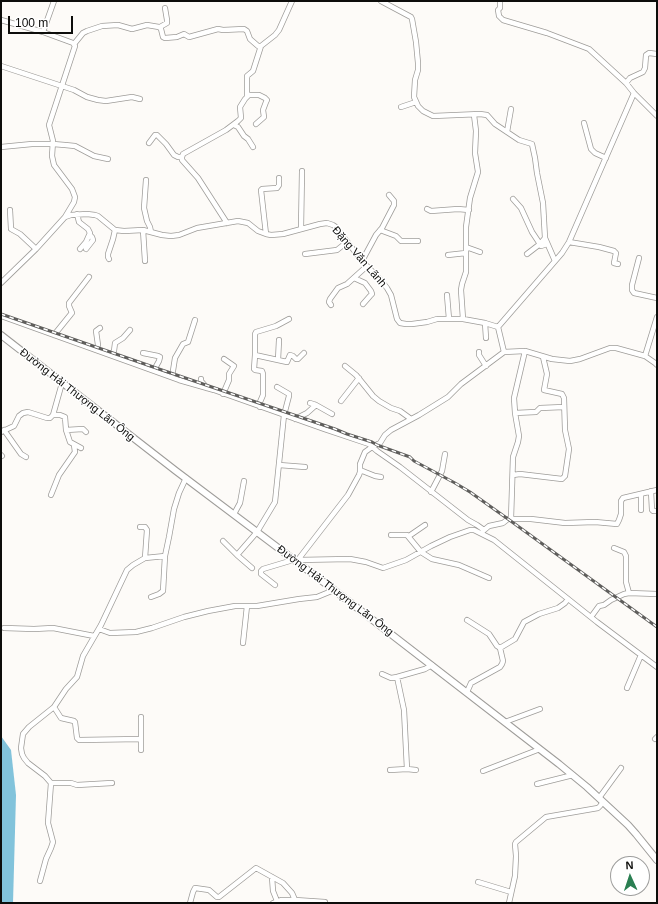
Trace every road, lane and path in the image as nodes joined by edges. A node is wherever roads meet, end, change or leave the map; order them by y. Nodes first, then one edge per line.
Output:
1 (54, 1) edge
2 (292, 1) edge
3 (381, 1) edge
4 (500, 1) edge
5 (165, 8) dead end
6 (1, 20) edge
7 (160, 27) junction
8 (43, 32) junction
9 (74, 44) junction
10 (261, 46) junction
11 (657, 54) edge
12 (1, 66) edge
13 (626, 83) junction
14 (62, 87) junction
15 (634, 93) junction
16 (247, 96) junction
17 (140, 99) dead end
18 (416, 102) junction
19 (401, 107) dead end
20 (511, 110) dead end
21 (474, 115) junction
22 (657, 116) edge
23 (584, 123) dead end
24 (256, 124) dead end
25 (234, 125) junction
26 (507, 132) junction
27 (149, 143) dead end
28 (53, 144) junction
29 (1, 147) edge
30 (252, 147) dead end
31 (182, 157) junction
32 (108, 158) dead end
33 (606, 158) junction
34 (302, 171) dead end
35 (279, 178) dead end
36 (146, 180) dead end
37 (389, 196) dead end
38 (513, 199) dead end
39 (427, 209) dead end
40 (10, 210) dead end
41 (469, 210) junction
42 (77, 214) junction
43 (65, 217) junction
44 (227, 223) junction
45 (301, 229) junction
46 (115, 230) junction
47 (143, 230) junction
48 (380, 230) junction
49 (151, 232) junction
50 (266, 234) junction
51 (90, 235) junction
52 (545, 238) junction
53 (418, 241) dead end
54 (347, 242) junction
55 (568, 242) junction
56 (540, 244) junction
57 (547, 244) junction
58 (466, 247) junction
59 (36, 248) junction
60 (80, 249) dead end
61 (86, 249) dead end
62 (480, 252) dead end
63 (466, 253) junction
64 (305, 254) dead end
65 (527, 254) dead end
66 (448, 255) dead end
67 (639, 258) dead end
68 (109, 259) dead end
69 (362, 260) junction
70 (145, 261) dead end
71 (555, 261) junction
72 (618, 264) dead end
73 (367, 266) junction
74 (89, 276) dead end
75 (354, 278) junction
76 (1, 283) edge
77 (447, 295) dead end
78 (657, 298) edge
79 (363, 304) dead end
80 (331, 306) dead end
81 (1, 316) edge
82 (657, 317) edge
83 (289, 319) dead end
84 (449, 319) junction
85 (463, 319) junction
86 (195, 320) dead end
87 (486, 323) junction
88 (498, 327) junction
89 (100, 328) dead end
90 (130, 330) dead end
91 (1, 335) edge
92 (54, 335) junction
93 (486, 338) dead end
94 (279, 340) dead end
95 (96, 350) junction
96 (525, 351) junction
97 (479, 352) dead end
98 (504, 352) junction
99 (143, 353) dead end
100 (304, 353) dead end
101 (110, 355) junction
102 (255, 355) junction
103 (645, 356) junction
104 (543, 357) junction
105 (224, 359) dead end
106 (278, 360) junction
107 (657, 365) edge
108 (345, 366) dead end
109 (486, 366) junction
110 (154, 370) junction
111 (172, 377) junction
112 (359, 378) junction
113 (201, 379) dead end
114 (62, 383) junction
115 (277, 387) dead end
116 (207, 388) junction
117 (223, 394) junction
118 (341, 401) dead end
119 (310, 403) dead end
120 (316, 405) junction
121 (260, 407) junction
122 (564, 407) junction
123 (515, 413) junction
124 (332, 414) dead end
125 (53, 415) junction
126 (284, 415) junction
127 (295, 419) junction
128 (411, 419) junction
129 (66, 430) junction
130 (3, 431) edge
131 (86, 432) dead end
132 (74, 445) junction
133 (372, 447) junction
134 (81, 448) dead end
135 (445, 454) dead end
136 (26, 458) dead end
137 (279, 465) junction
138 (305, 467) dead end
139 (360, 470) junction
140 (513, 475) junction
141 (381, 477) dead end
142 (186, 478) junction
143 (244, 481) dead end
144 (657, 490) edge
145 (651, 491) junction
146 (431, 492) junction
147 (641, 494) junction
148 (51, 495) dead end
149 (641, 510) dead end
150 (657, 511) edge
151 (234, 514) junction
152 (511, 519) junction
153 (425, 525) dead end
154 (140, 527) dead end
155 (483, 531) junction
156 (256, 532) junction
157 (391, 535) dead end
158 (409, 536) junction
159 (223, 541) dead end
160 (614, 548) dead end
161 (421, 552) junction
162 (238, 555) junction
163 (165, 556) junction
164 (145, 558) junction
165 (296, 561) junction
166 (252, 568) dead end
167 (489, 578) dead end
168 (275, 586) dead end
169 (334, 590) junction
170 (629, 593) junction
171 (657, 594) edge
172 (151, 597) dead end
173 (568, 599) junction
174 (247, 606) junction
175 (591, 617) junction
176 (467, 620) dead end
177 (4, 628) dead end
178 (99, 629) junction
179 (94, 636) junction
180 (243, 643) dead end
181 (500, 648) junction
182 (641, 655) junction
183 (432, 665) junction
184 (657, 667) edge
185 (382, 674) dead end
186 (397, 677) junction
187 (627, 688) dead end
188 (466, 692) junction
189 (54, 707) junction
190 (540, 709) dead end
191 (142, 717) dead end
192 (505, 722) junction
193 (141, 739) junction
194 (540, 749) junction
195 (142, 750) dead end
196 (622, 768) dead end
197 (407, 769) junction
198 (390, 770) dead end
199 (416, 770) dead end
200 (483, 771) dead end
201 (573, 775) junction
202 (51, 783) junction
203 (112, 783) dead end
204 (537, 784) dead end
205 (601, 800) junction
206 (657, 860) edge
207 (272, 877) junction
208 (40, 881) dead end
209 (478, 882) dead end
210 (511, 892) junction
211 (295, 900) junction
212 (275, 902) edge
213 (190, 903) edge
214 (325, 903) edge
215 (509, 903) edge

1 - 8 street
2 - 10 street
3 - 18 street
4 - 13 street
5 - 7 street
6 - 8 street
7 - 9 street
7 - 10 street
8 - 9 street
9 - 14 street
10 - 16 street
11 - 13 street
12 - 14 street
13 - 15 street
14 - 17 street
14 - 28 street
15 - 22 street
15 - 33 street
16 - 24 street
16 - 25 street
18 - 19 street
18 - 21 street
20 - 26 street
21 - 26 street
21 - 41 street
23 - 33 street
25 - 30 street
25 - 31 street
26 - 52 street
27 - 31 street
28 - 29 street
28 - 32 street
28 - 43 street
31 - 44 street
33 - 55 street
34 - 45 street
35 - 50 street
36 - 49 street
37 - 48 street
38 - 56 street
39 - 41 street
40 - 59 street
41 - 58 street
42 - 43 street
42 - 46 street
42 - 51 street
43 - 59 street
44 - 49 street
44 - 50 street
45 - 50 street, Đặng Văn Lãnh
45 - 54 street, Đặng Văn Lãnh
46 - 47 street
46 - 68 street
47 - 49 street
47 - 70 street
48 - 53 street
48 - 69 street
51 - 60 street
51 - 61 street
52 - 56 street
52 - 57 street
54 - 64 street
54 - 69 street, Đặng Văn Lãnh
55 - 71 street
55 - 72 street
56 - 57 street
56 - 65 street
57 - 71 street
58 - 62 street
58 - 63 street
59 - 76 street
63 - 66 street
63 - 85 street
67 - 78 street
69 - 73 street, Đặng Văn Lãnh
71 - 88 street
73 - 75 street
73 - 84 street, Đặng Văn Lãnh
74 - 92 street
75 - 79 street
75 - 80 street
77 - 84 street
81 - 92 street
82 - 103 street
83 - 102 street
84 - 85 street, Đặng Văn Lãnh
85 - 87 street, Đặng Văn Lãnh
86 - 111 street
87 - 88 street, Đặng Văn Lãnh
87 - 93 street
88 - 98 street
89 - 95 street
90 - 101 street
91 - 114 street, Đường Hải Thượng Lãn Ông
92 - 95 street
94 - 106 street
95 - 101 street
96 - 98 street
96 - 104 street
96 - 123 street
97 - 109 street
98 - 109 street
99 - 110 street
100 - 106 street
101 - 110 street
102 - 106 street
102 - 121 street
103 - 104 street
103 - 107 street
104 - 122 street
105 - 117 street
108 - 112 street
109 - 128 street
110 - 111 street
111 - 116 street
112 - 118 street
112 - 128 street
113 - 116 street
114 - 125 street
114 - 142 street, Đường Hải Thượng Lãn Ông
115 - 126 street
116 - 117 street
117 - 121 street
119 - 120 street
120 - 124 street
120 - 127 street
121 - 126 street
122 - 123 street
122 - 140 street
123 - 140 street
125 - 129 street
125 - 130 street
126 - 127 street
126 - 137 street
127 - 133 street
128 - 133 street
129 - 131 street
129 - 132 street
130 - 136 street
132 - 134 street
132 - 148 street
133 - 139 street
133 - 146 street
135 - 146 street
137 - 138 street
137 - 156 street
139 - 141 street
139 - 165 street
140 - 152 street
142 - 151 street, Đường Hải Thượng Lãn Ông
142 - 163 street
143 - 151 street
144 - 145 street
145 - 147 street
145 - 150 street
146 - 155 street
147 - 149 street
147 - 152 street
151 - 156 street, Đường Hải Thượng Lãn Ông
152 - 155 street
153 - 158 street
154 - 164 street
155 - 161 street
155 - 173 street
156 - 162 street
156 - 165 street, Đường Hải Thượng Lãn Ông
157 - 158 street
158 - 161 street
159 - 162 street
160 - 170 street
161 - 165 street
161 - 167 street
162 - 166 street
163 - 164 street
163 - 172 street
164 - 178 street
165 - 168 street
165 - 169 street, Đường Hải Thượng Lãn Ông
169 - 174 street
169 - 183 street, Đường Hải Thượng Lãn Ông
170 - 171 street
170 - 175 street
173 - 175 street
173 - 181 street
174 - 178 street
174 - 180 street
175 - 182 street
176 - 181 street
177 - 179 street
178 - 179 street
179 - 189 street
181 - 188 street
182 - 184 street
182 - 187 street
183 - 186 street
183 - 188 street, Đường Hải Thượng Lãn Ông
185 - 186 street
186 - 197 street
188 - 192 street, Đường Hải Thượng Lãn Ông
189 - 193 street
189 - 202 street
190 - 192 street
191 - 193 street
192 - 194 street, Đường Hải Thượng Lãn Ông
193 - 195 street
194 - 200 street
194 - 201 street, Đường Hải Thượng Lãn Ông
196 - 205 street
197 - 198 street
197 - 199 street
201 - 204 street
201 - 205 street, Đường Hải Thượng Lãn Ông
202 - 203 street
202 - 208 street
205 - 206 street, Đường Hải Thượng Lãn Ông
205 - 210 street
207 - 211 street
207 - 212 street
207 - 213 street
209 - 210 street
210 - 215 street
211 - 212 street
211 - 214 street

